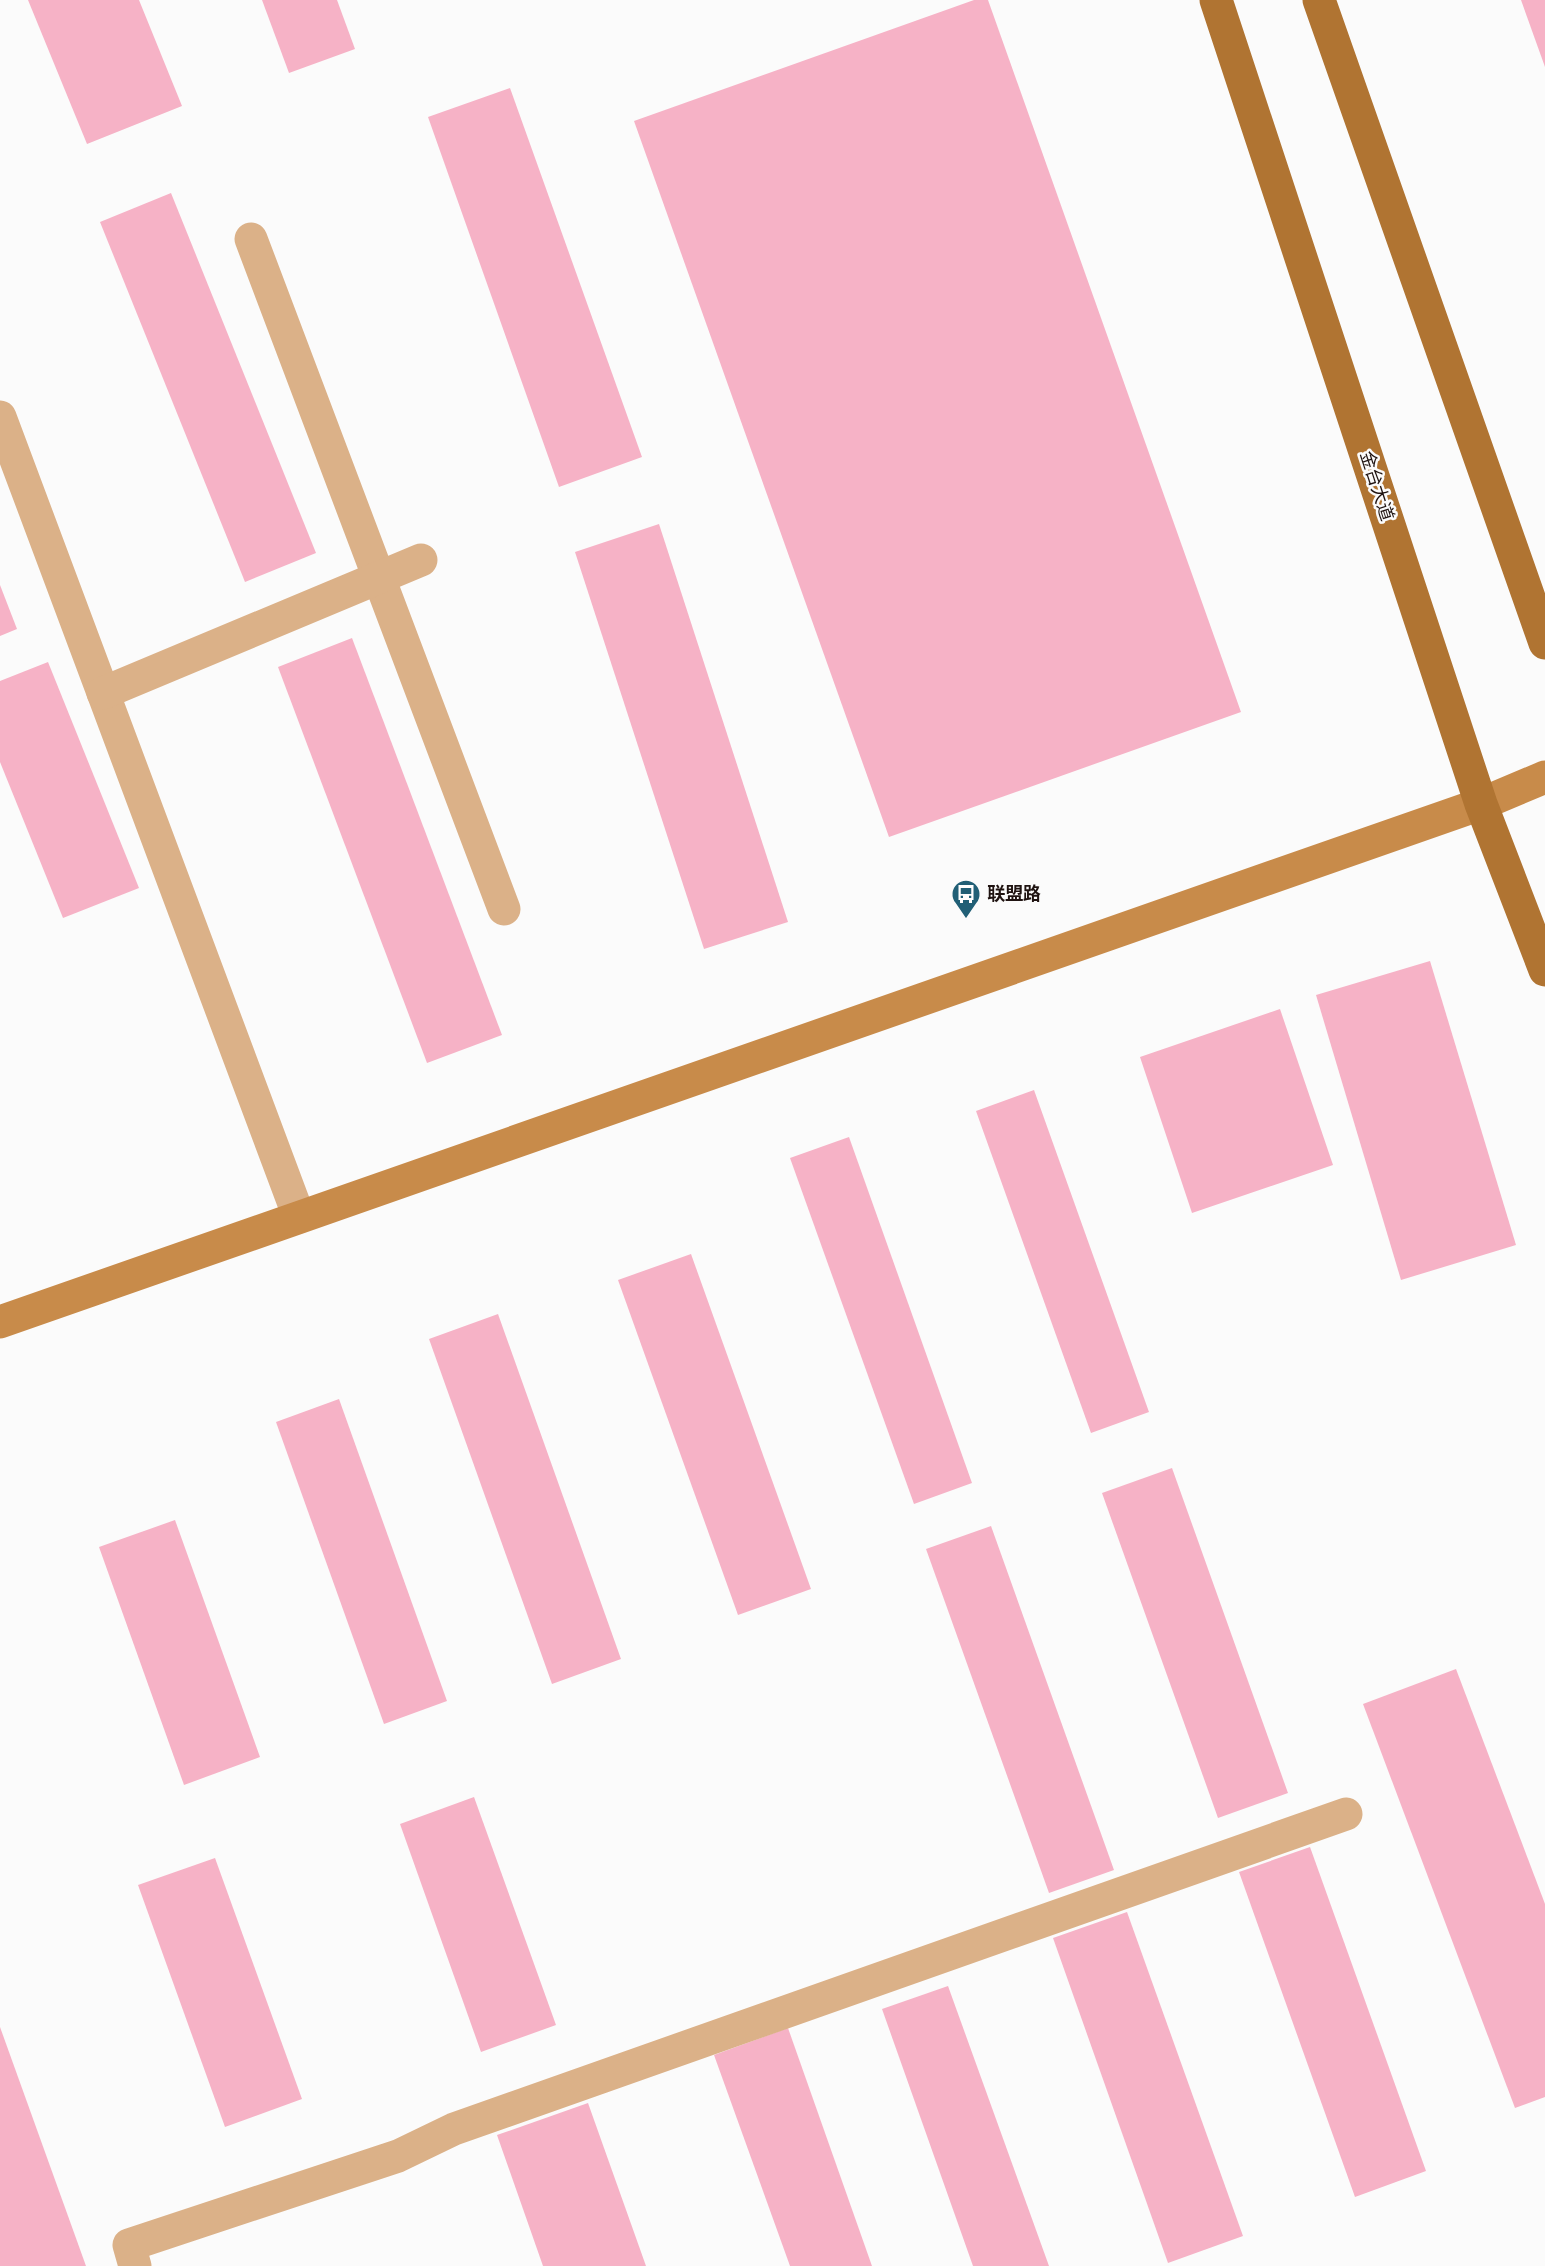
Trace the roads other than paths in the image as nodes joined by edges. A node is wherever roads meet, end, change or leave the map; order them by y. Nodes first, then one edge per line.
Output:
1 (1216, 0) edge
2 (1319, 0) edge
3 (251, 239) dead end
4 (0, 417) edge
5 (421, 560) dead end
6 (379, 577) junction
7 (1545, 643) edge
8 (103, 693) junction
9 (1545, 777) edge
10 (1481, 804) junction
11 (504, 909) dead end
12 (1545, 970) edge
13 (299, 1217) junction
14 (0, 1322) edge
15 (1346, 1814) dead end
16 (135, 2266) edge

1 - 10 main road, 金台大道
2 - 7 main road
3 - 6 street
4 - 8 street
5 - 6 street
6 - 8 street
6 - 11 street
8 - 13 street
9 - 10 main road
10 - 12 main road, 金台大道
10 - 13 main road
13 - 14 main road
15 - 16 street

